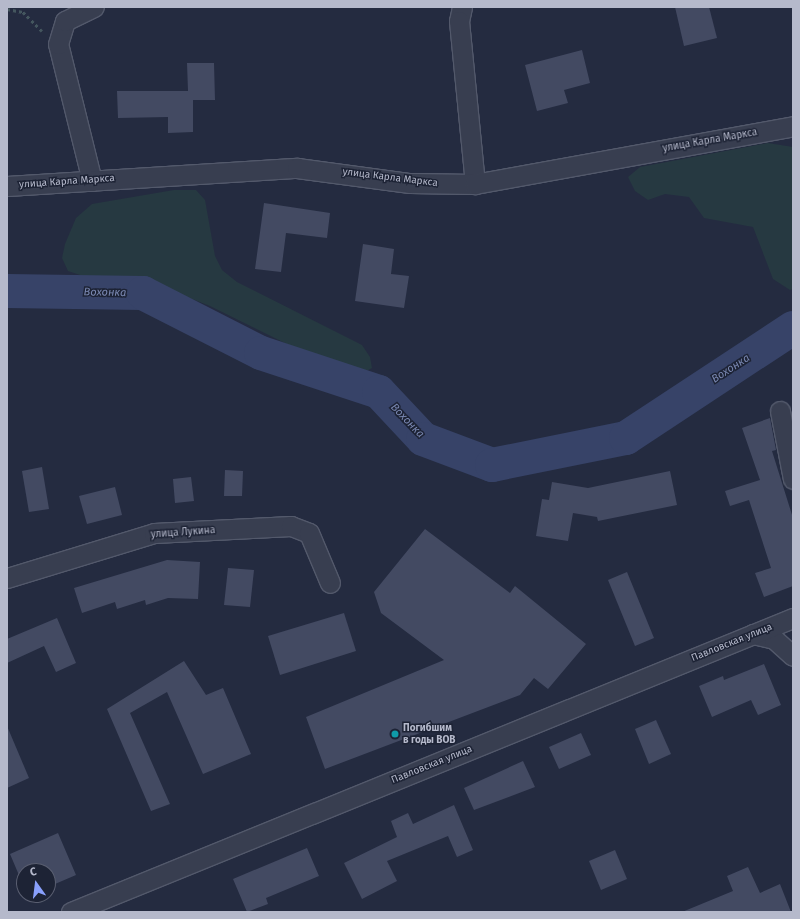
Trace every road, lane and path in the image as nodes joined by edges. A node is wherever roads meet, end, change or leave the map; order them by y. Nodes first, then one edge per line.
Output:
1 (94, 7) edge
2 (462, 7) edge
3 (7, 9) edge
4 (58, 44) junction
5 (793, 126) edge
6 (92, 181) junction
7 (475, 184) junction
8 (7, 186) edge
9 (780, 411) dead end
10 (793, 479) edge
11 (7, 578) edge
12 (330, 583) dead end
13 (793, 618) edge
14 (753, 634) junction
15 (793, 656) edge
16 (71, 912) edge

1 - 4 street
2 - 7 street
3 - 4 path
4 - 6 street
5 - 7 street, улица Карла Маркса
6 - 7 street, улица Карла Маркса
6 - 8 street, улица Карла Маркса
9 - 10 street
11 - 12 street, улица Лукина
13 - 14 street, Павловская улица
14 - 15 street
14 - 16 street, Павловская улица

